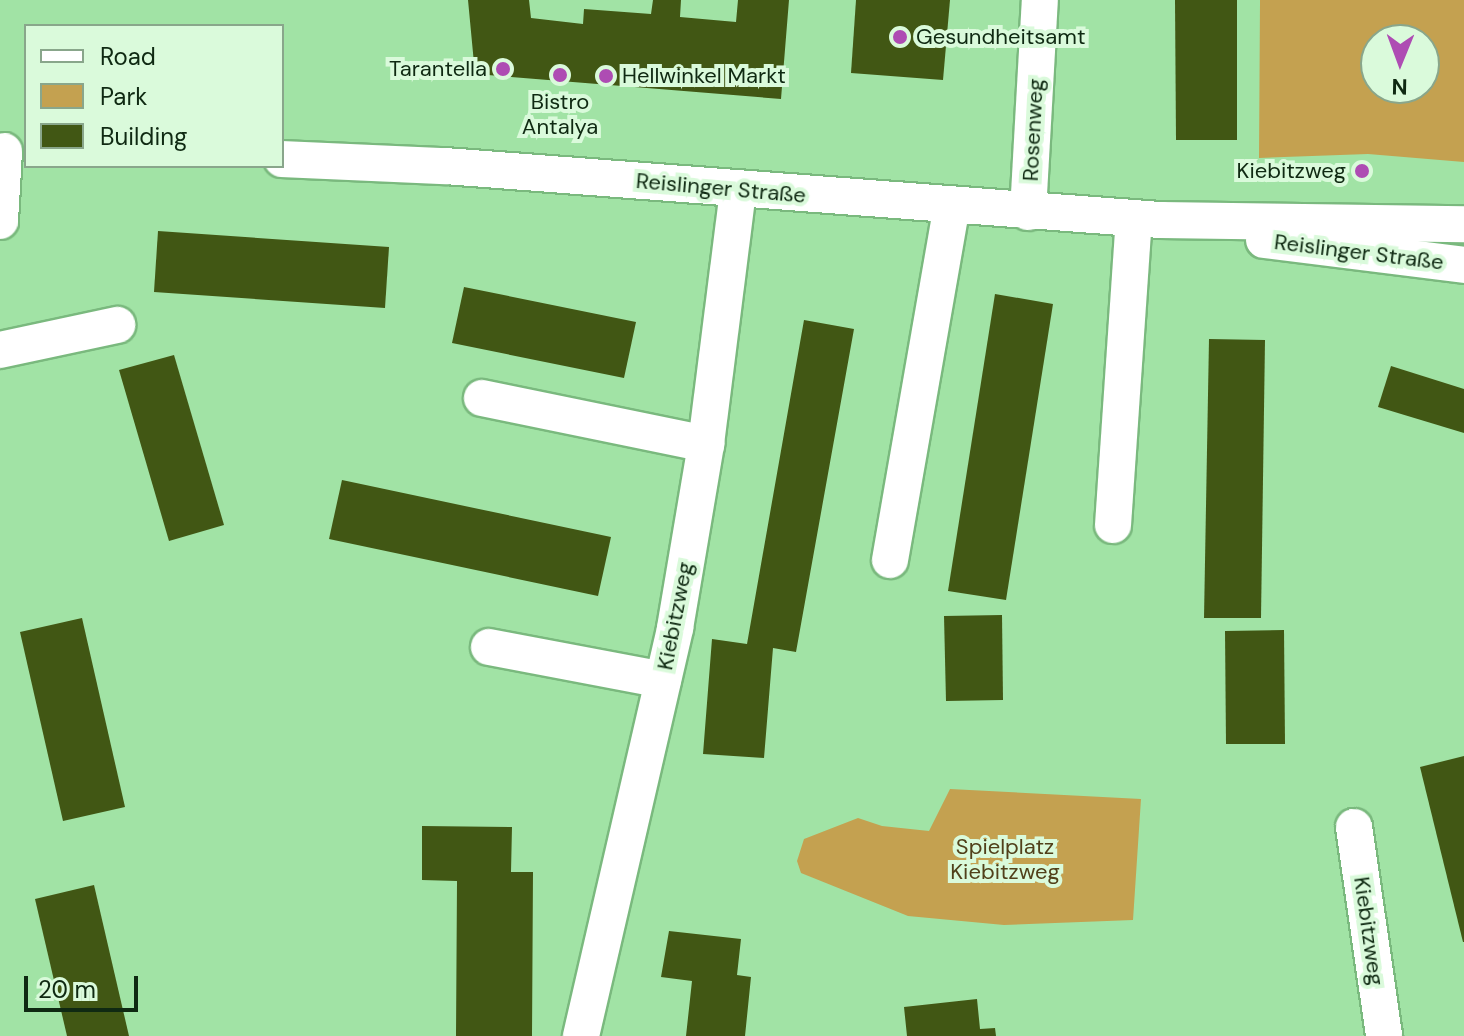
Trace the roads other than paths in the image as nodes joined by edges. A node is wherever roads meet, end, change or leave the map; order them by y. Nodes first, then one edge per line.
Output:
1 (1040, 0) edge
2 (10, 151) edge
3 (284, 159) edge
4 (738, 190) junction
5 (952, 206) junction
6 (1028, 212) junction
7 (1147, 220) junction
8 (0, 221) edge
9 (1464, 224) edge
10 (1464, 265) edge
11 (117, 325) dead end
12 (0, 350) edge
13 (482, 398) dead end
14 (706, 444) junction
15 (1113, 525) dead end
16 (890, 560) dead end
17 (489, 647) dead end
18 (663, 680) junction
19 (1354, 827) dead end
20 (581, 1036) edge
21 (1384, 1036) edge

1 - 6 street, Rosenweg
2 - 8 street
3 - 4 street, Reislinger Straße
4 - 5 street, Reislinger Straße
4 - 14 street, Kiebitzweg
5 - 6 street, Reislinger Straße
5 - 16 street
6 - 7 street, Reislinger Straße
7 - 9 street, Reislinger Straße
7 - 10 street, Reislinger Straße
7 - 15 street
11 - 12 street
13 - 14 street
14 - 18 street, Kiebitzweg
17 - 18 street
18 - 20 street, Kiebitzweg
19 - 21 street, Kiebitzweg

